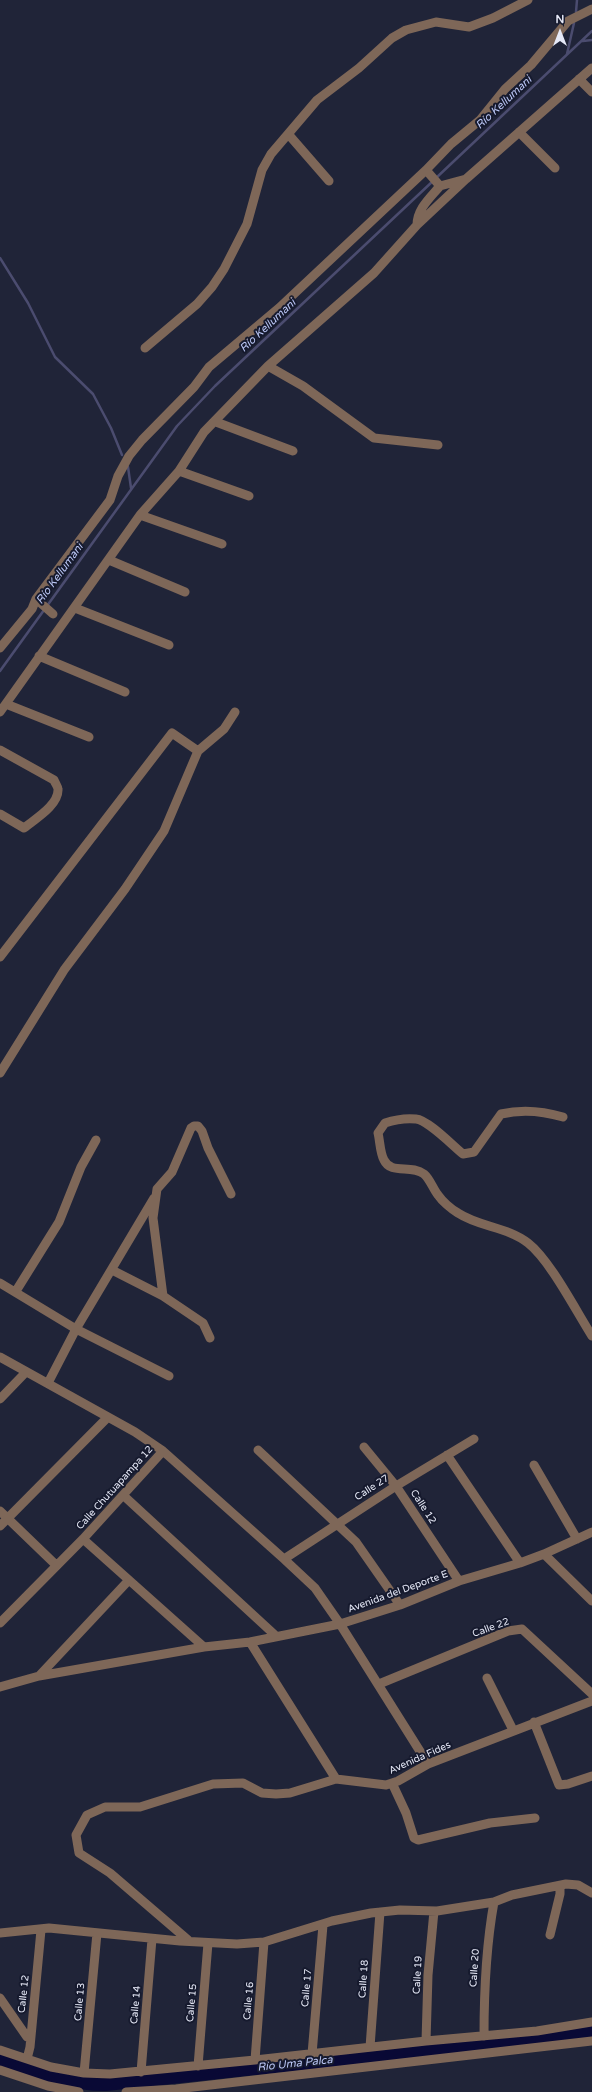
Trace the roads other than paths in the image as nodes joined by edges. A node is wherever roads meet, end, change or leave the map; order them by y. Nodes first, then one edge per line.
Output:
1 (528, 0) edge
2 (592, 9) edge
3 (592, 68) edge
4 (579, 79) junction
5 (592, 92) edge
6 (519, 132) junction
7 (289, 135) junction
8 (555, 168) dead end
9 (429, 173) junction
10 (466, 179) junction
11 (329, 181) dead end
12 (439, 184) junction
13 (417, 226) junction
14 (145, 348) dead end
15 (268, 366) junction
16 (216, 422) junction
17 (438, 445) dead end
18 (293, 451) dead end
19 (179, 470) junction
20 (249, 496) dead end
21 (140, 514) junction
22 (222, 544) dead end
23 (109, 560) junction
24 (185, 592) dead end
25 (75, 608) junction
26 (169, 645) dead end
27 (0, 648) edge
28 (39, 656) junction
29 (125, 692) dead end
30 (6, 704) junction
31 (0, 712) edge
32 (236, 712) dead end
33 (89, 737) dead end
34 (0, 750) edge
35 (198, 751) junction
36 (0, 814) edge
37 (0, 957) edge
38 (0, 1073) edge
39 (563, 1117) dead end
40 (96, 1140) dead end
41 (157, 1189) junction
42 (231, 1194) dead end
43 (112, 1270) junction
44 (0, 1283) edge
45 (16, 1291) junction
46 (163, 1296) junction
47 (76, 1329) junction
48 (592, 1336) edge
49 (210, 1338) dead end
50 (0, 1357) edge
51 (26, 1372) junction
52 (168, 1376) dead end
53 (48, 1383) junction
54 (0, 1399) edge
55 (108, 1418) junction
56 (474, 1439) dead end
57 (364, 1447) dead end
58 (258, 1450) dead end
59 (163, 1451) junction
60 (447, 1454) junction
61 (534, 1466) dead end
62 (396, 1486) junction
63 (124, 1496) junction
64 (0, 1511) edge
65 (7, 1519) junction
66 (337, 1524) junction
67 (0, 1526) edge
68 (592, 1532) edge
69 (83, 1539) junction
70 (577, 1539) junction
71 (544, 1554) junction
72 (284, 1558) junction
73 (520, 1564) junction
74 (56, 1565) junction
75 (130, 1580) junction
76 (459, 1582) junction
77 (591, 1598) edge
78 (400, 1605) junction
79 (0, 1623) edge
80 (340, 1624) junction
81 (276, 1636) junction
82 (250, 1642) junction
83 (204, 1647) junction
84 (39, 1676) junction
85 (487, 1678) dead end
86 (379, 1684) junction
87 (0, 1687) edge
88 (592, 1694) edge
89 (592, 1701) edge
90 (534, 1722) junction
91 (513, 1730) junction
92 (428, 1764) junction
93 (592, 1776) edge
94 (336, 1779) junction
95 (392, 1783) junction
96 (535, 1818) dead end
97 (560, 1886) junction
98 (592, 1893) edge
99 (494, 1902) junction
100 (434, 1911) junction
101 (380, 1912) junction
102 (323, 1924) junction
103 (41, 1930) junction
104 (0, 1933) edge
105 (97, 1933) junction
106 (550, 1935) dead end
107 (152, 1939) junction
108 (188, 1940) junction
109 (264, 1942) junction
110 (208, 1943) junction
111 (0, 1998) edge
112 (592, 2022) edge
113 (484, 2036) junction
114 (30, 2037) junction
115 (426, 2040) junction
116 (592, 2041) edge
117 (370, 2047) junction
118 (0, 2050) edge
119 (312, 2054) junction
120 (27, 2060) junction
121 (255, 2060) junction
122 (198, 2066) junction
123 (0, 2070) edge
124 (141, 2072) junction
125 (84, 2073) junction
126 (79, 2092) edge
127 (126, 2092) edge

1 - 7 street
2 - 9 street
3 - 4 street
4 - 5 street
4 - 6 street
6 - 8 street
6 - 10 street
7 - 11 street
7 - 14 street
9 - 12 street
9 - 27 street
10 - 12 street
10 - 13 street
12 - 13 street
13 - 15 street
15 - 16 street
15 - 17 street
16 - 18 street
16 - 19 street
19 - 20 street
19 - 21 street
21 - 22 street
21 - 23 street
23 - 24 street
23 - 25 street
25 - 26 street
25 - 28 street
28 - 29 street
28 - 30 street
30 - 31 street
30 - 33 street
32 - 35 street
34 - 36 street
35 - 37 street
35 - 38 street
39 - 48 street
40 - 45 street
41 - 42 street
41 - 43 street
41 - 46 street
43 - 46 street
43 - 47 street
44 - 45 street
45 - 47 street
46 - 49 street
47 - 52 street
47 - 53 street
50 - 51 street
51 - 53 street
51 - 54 street
53 - 55 street
55 - 59 street
55 - 65 street
56 - 60 street, Calle 27
57 - 62 street, Calle 12
58 - 66 street
59 - 63 street, Calle Chutuapampa 12
59 - 72 street
60 - 62 street, Calle 27
60 - 73 street
61 - 70 street
62 - 66 street, Calle 27
62 - 76 street, Calle 12
63 - 69 street, Calle Chutuapampa 12
63 - 81 street
64 - 65 street
65 - 67 street
65 - 74 street
66 - 72 street, Calle 27
66 - 78 street
68 - 70 street, Avenida del Deporte E
69 - 74 street, Calle Chutuapampa 12
69 - 75 street
70 - 71 street, Avenida del Deporte E
71 - 73 street, Avenida del Deporte E
71 - 77 street
72 - 80 street
73 - 76 street, Avenida del Deporte E
74 - 79 street, Calle Chutuapampa 12
75 - 83 street
75 - 84 street
76 - 78 street, Avenida del Deporte E
78 - 80 street, Avenida del Deporte E
80 - 81 street, Avenida del Deporte E
80 - 86 street
81 - 82 street, Avenida del Deporte E
82 - 83 street, Avenida del Deporte E
82 - 94 street
83 - 84 street, Avenida del Deporte E
84 - 87 street, Avenida del Deporte E
85 - 91 street
86 - 88 street, Calle 22
86 - 92 street
89 - 90 street, Avenida Fides
90 - 91 street, Avenida Fides
90 - 93 street
91 - 92 street, Avenida Fides
92 - 95 street, Avenida Fides
94 - 95 street, Avenida Fides
94 - 108 street
95 - 96 street
97 - 98 street
97 - 99 street
97 - 106 street
99 - 100 street
99 - 113 street, Calle 20
100 - 101 street
100 - 115 street, Calle 19
101 - 102 street
101 - 117 street, Calle 18
102 - 109 street
102 - 119 street, Calle 17
103 - 104 street
103 - 105 street
103 - 114 street, Calle 12
105 - 107 street
105 - 125 street, Calle 13
107 - 108 street
107 - 124 street, Calle 14
108 - 110 street
109 - 110 street
109 - 121 street, Calle 16
110 - 122 street, Calle 15
111 - 114 street
112 - 113 street
113 - 115 street
114 - 120 street, Calle 12
115 - 117 street
116 - 127 street
117 - 119 street
118 - 120 street
119 - 121 street
120 - 125 street
121 - 122 street
122 - 124 street
123 - 126 street
124 - 125 street

